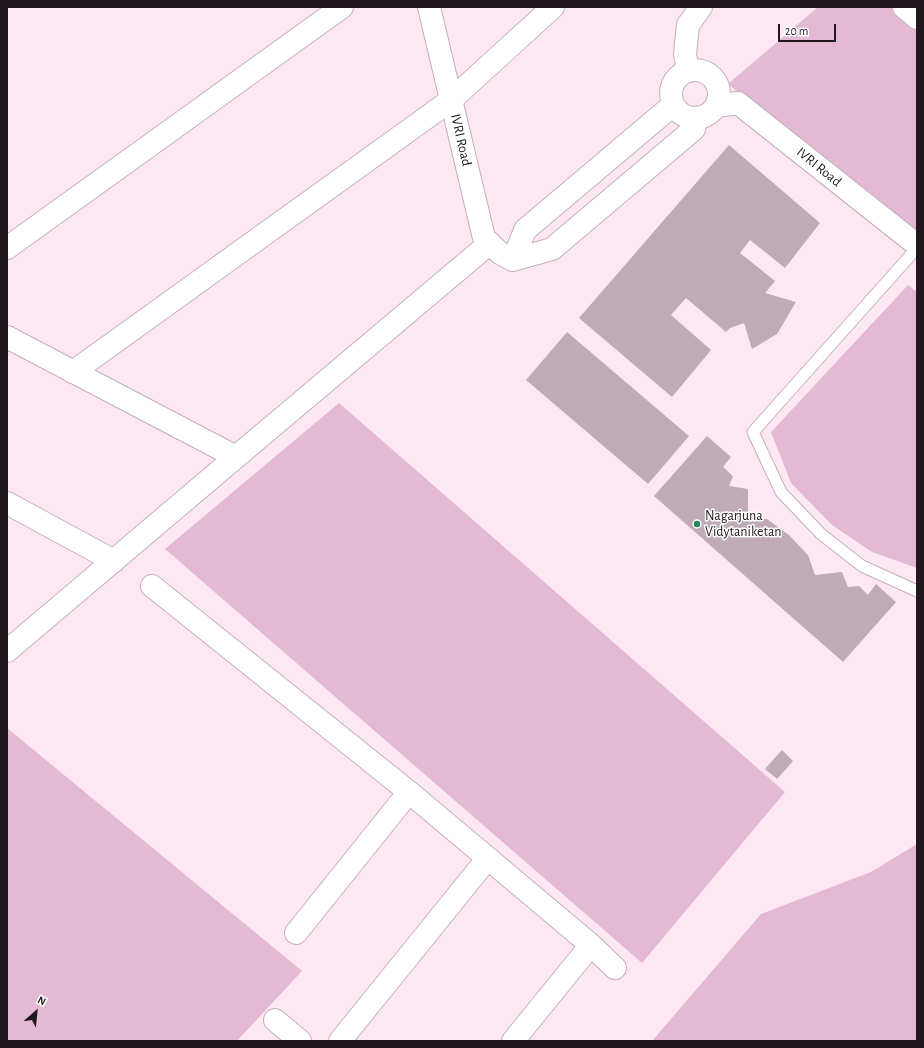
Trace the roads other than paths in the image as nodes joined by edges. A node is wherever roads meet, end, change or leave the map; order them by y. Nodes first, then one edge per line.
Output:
1 (342, 7) edge
2 (430, 7) edge
3 (553, 7) edge
4 (701, 7) edge
5 (904, 7) edge
6 (917, 18) edge
7 (688, 71) junction
8 (451, 100) junction
9 (673, 104) junction
10 (716, 106) junction
11 (696, 118) junction
12 (490, 243) junction
13 (917, 245) edge
14 (7, 248) edge
15 (917, 248) edge
16 (513, 260) junction
17 (7, 337) edge
18 (73, 372) junction
19 (236, 457) junction
20 (7, 503) edge
21 (114, 561) junction
22 (152, 586) dead end
23 (917, 591) edge
24 (7, 651) edge
25 (409, 792) junction
26 (488, 858) junction
27 (296, 933) dead end
28 (591, 945) junction
29 (615, 968) dead end
30 (275, 1020) dead end
31 (300, 1041) edge
32 (340, 1041) edge
33 (513, 1041) edge

1 - 14 street
2 - 8 street, IVRI Road
3 - 8 street
4 - 7 street
5 - 6 street
7 - 9 street
7 - 10 street
8 - 12 street, IVRI Road
8 - 18 street
9 - 11 street
9 - 16 street
10 - 11 street, IVRI Road
10 - 13 street, IVRI Road
11 - 16 street
12 - 16 street, IVRI Road
12 - 19 street
15 - 23 lane
17 - 18 street
18 - 19 street
19 - 21 street
20 - 21 street
21 - 24 street
22 - 25 street
25 - 26 street
25 - 27 street
26 - 28 street
26 - 32 street
28 - 29 street
28 - 33 street
30 - 31 street

